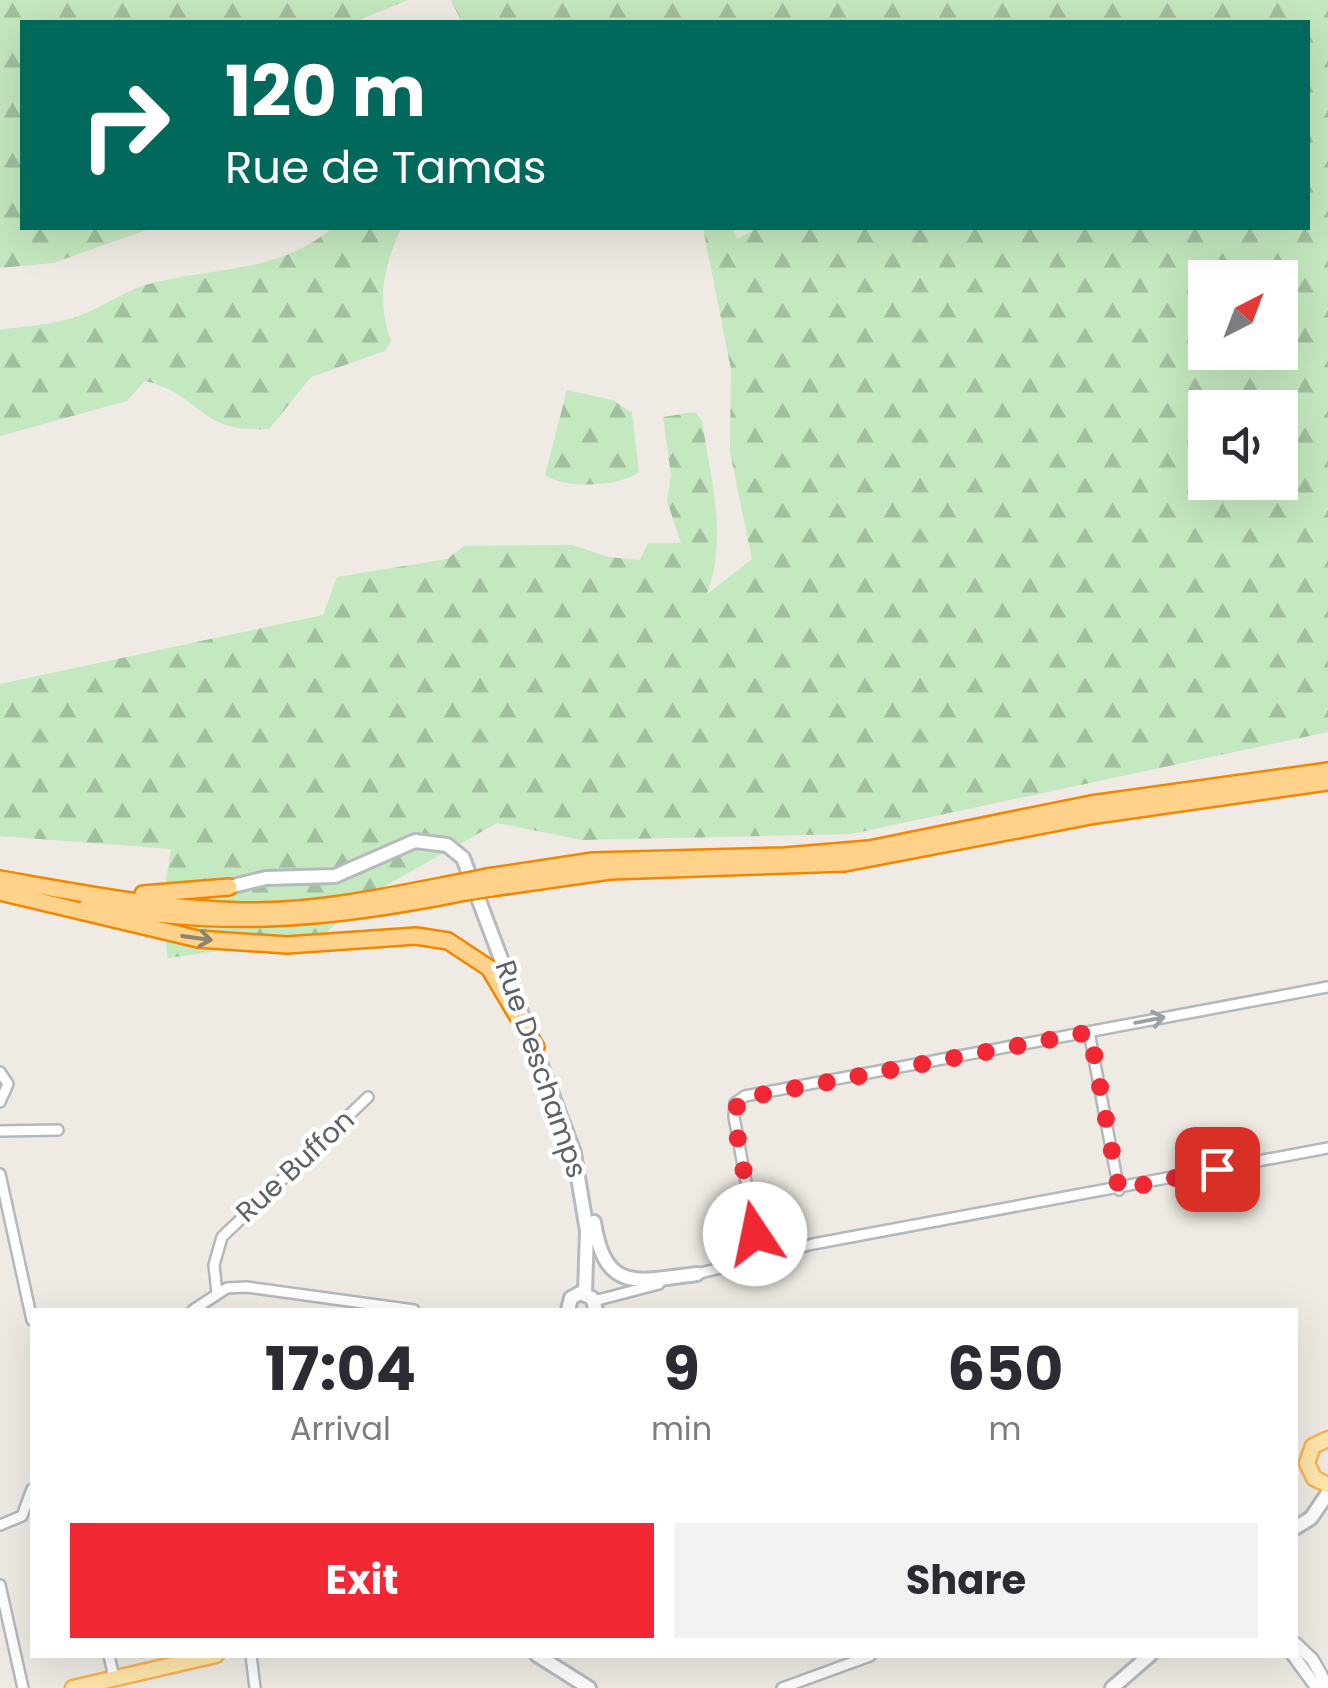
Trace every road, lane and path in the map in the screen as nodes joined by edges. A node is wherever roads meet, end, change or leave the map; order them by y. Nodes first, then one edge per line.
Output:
1 (1328, 771) edge
2 (1328, 782) edge
3 (0, 878) edge
4 (489, 882) junction
5 (464, 887) junction
6 (229, 888) joint
7 (0, 891) edge
8 (1328, 987) edge
9 (1090, 1032) junction
10 (536, 1047) junction
11 (0, 1072) edge
12 (368, 1097) dead end
13 (0, 1102) edge
14 (564, 1120) junction
15 (58, 1130) dead end
16 (0, 1131) edge
17 (1328, 1148) edge
18 (0, 1174) edge
19 (1119, 1190) junction
20 (760, 1258) junction
21 (698, 1274) junction
22 (217, 1293) junction
23 (592, 1301) edge
24 (196, 1308) edge
25 (399, 1308) edge
26 (568, 1308) edge
27 (30, 1311) edge
28 (1328, 1439) edge
29 (1302, 1460) edge
30 (1318, 1480) edge
31 (1328, 1493) edge
32 (28, 1514) edge
33 (1314, 1515) junction
34 (0, 1525) edge
35 (1298, 1526) edge
36 (0, 1585) edge
37 (3, 1611) edge
38 (1298, 1647) edge
39 (110, 1658) edge
40 (203, 1658) edge
41 (251, 1658) edge
42 (542, 1658) edge
43 (551, 1658) edge
44 (864, 1658) edge
45 (1147, 1658) edge
46 (1296, 1658) edge
47 (566, 1673) junction
48 (114, 1678) junction
49 (24, 1688) edge
50 (73, 1688) edge
51 (254, 1688) edge
52 (589, 1688) edge
53 (782, 1688) edge
54 (1112, 1688) edge
55 (1323, 1688) edge

1 - 4 highway
2 - 4 highway
3 - 5 highway
3 - 6 highway
4 - 5 highway, bridge
5 - 7 highway
6 - 10 main road, Rue Deschamps
7 -> 10 highway
9 -> 8 street
9 - 19 street
9 - 20 street
10 - 14 main road, Rue Deschamps
11 - 13 street
12 - 22 street, Rue Buffon
14 - 21 main road
14 - 23 main road, Rue Deschamps
15 - 16 street
17 - 19 street
18 - 27 street
19 - 20 street
20 - 21 street
21 - 23 street
22 - 24 street
22 - 25 street
23 - 26 main road
28 - 29 main road
29 - 30 main road
30 - 33 main road
31 - 33 main road
32 - 34 street
33 - 35 main road
36 - 37 street
37 - 49 street
38 - 55 street
39 - 48 street
40 - 48 main road
41 - 51 street
42 - 47 main road
43 - 47 main road
44 - 53 street
45 - 54 main road
46 - 55 street
47 - 52 main road
48 - 50 main road

